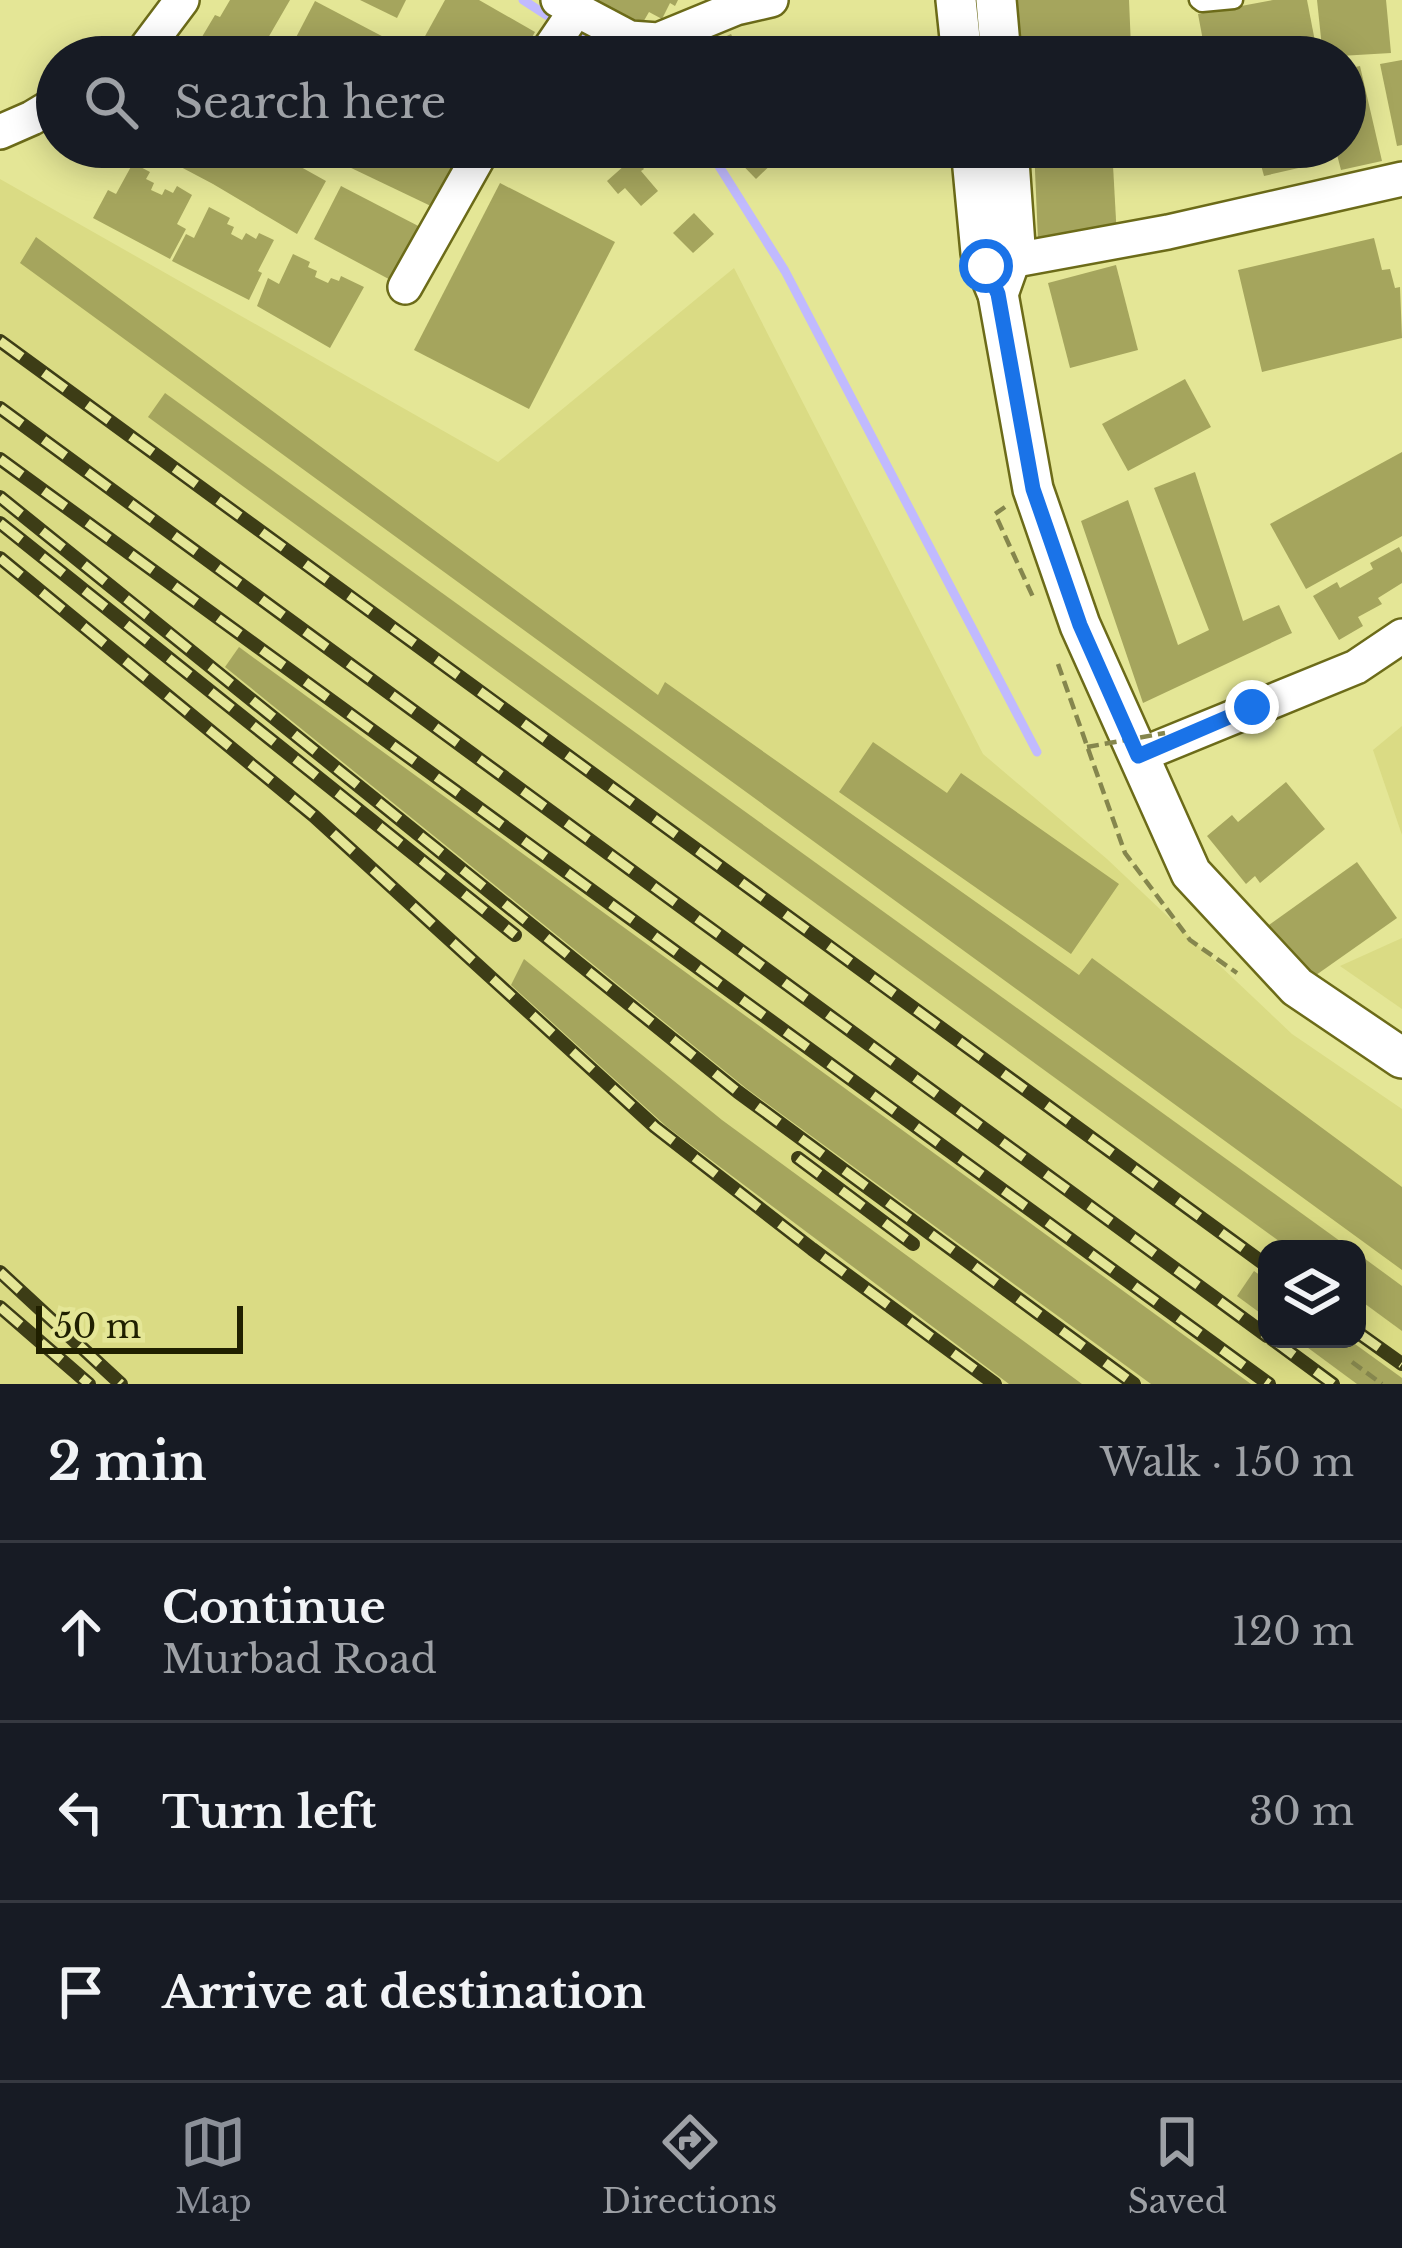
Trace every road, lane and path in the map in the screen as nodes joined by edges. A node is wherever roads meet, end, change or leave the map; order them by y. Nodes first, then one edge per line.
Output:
1 (182, 0) edge
2 (771, 0) edge
3 (956, 0) edge
4 (996, 0) edge
5 (1198, 0) edge
6 (1234, 0) edge
7 (567, 5) edge
8 (155, 36) edge
9 (553, 36) edge
10 (626, 36) edge
11 (668, 36) edge
12 (960, 36) edge
13 (999, 36) edge
14 (36, 116) edge
15 (0, 131) edge
16 (472, 168) edge
17 (973, 168) edge
18 (1009, 168) edge
19 (1402, 179) edge
20 (998, 274) junction
21 (405, 287) dead end
22 (1402, 635) edge
23 (1152, 744) junction
24 (1087, 747) dead end
25 (1402, 1058) edge
26 (1352, 1362) dead end
27 (1382, 1384) edge

1 - 8 street
2 - 11 street
3 - 12 street
4 - 13 street
5 - 6 lane
7 - 9 street
7 - 10 street
14 - 15 street
16 - 21 street
17 - 20 street
18 - 20 street
19 - 20 street
20 - 23 street
22 - 23 street
23 - 24 path, bridge
23 - 25 street
26 - 27 path

